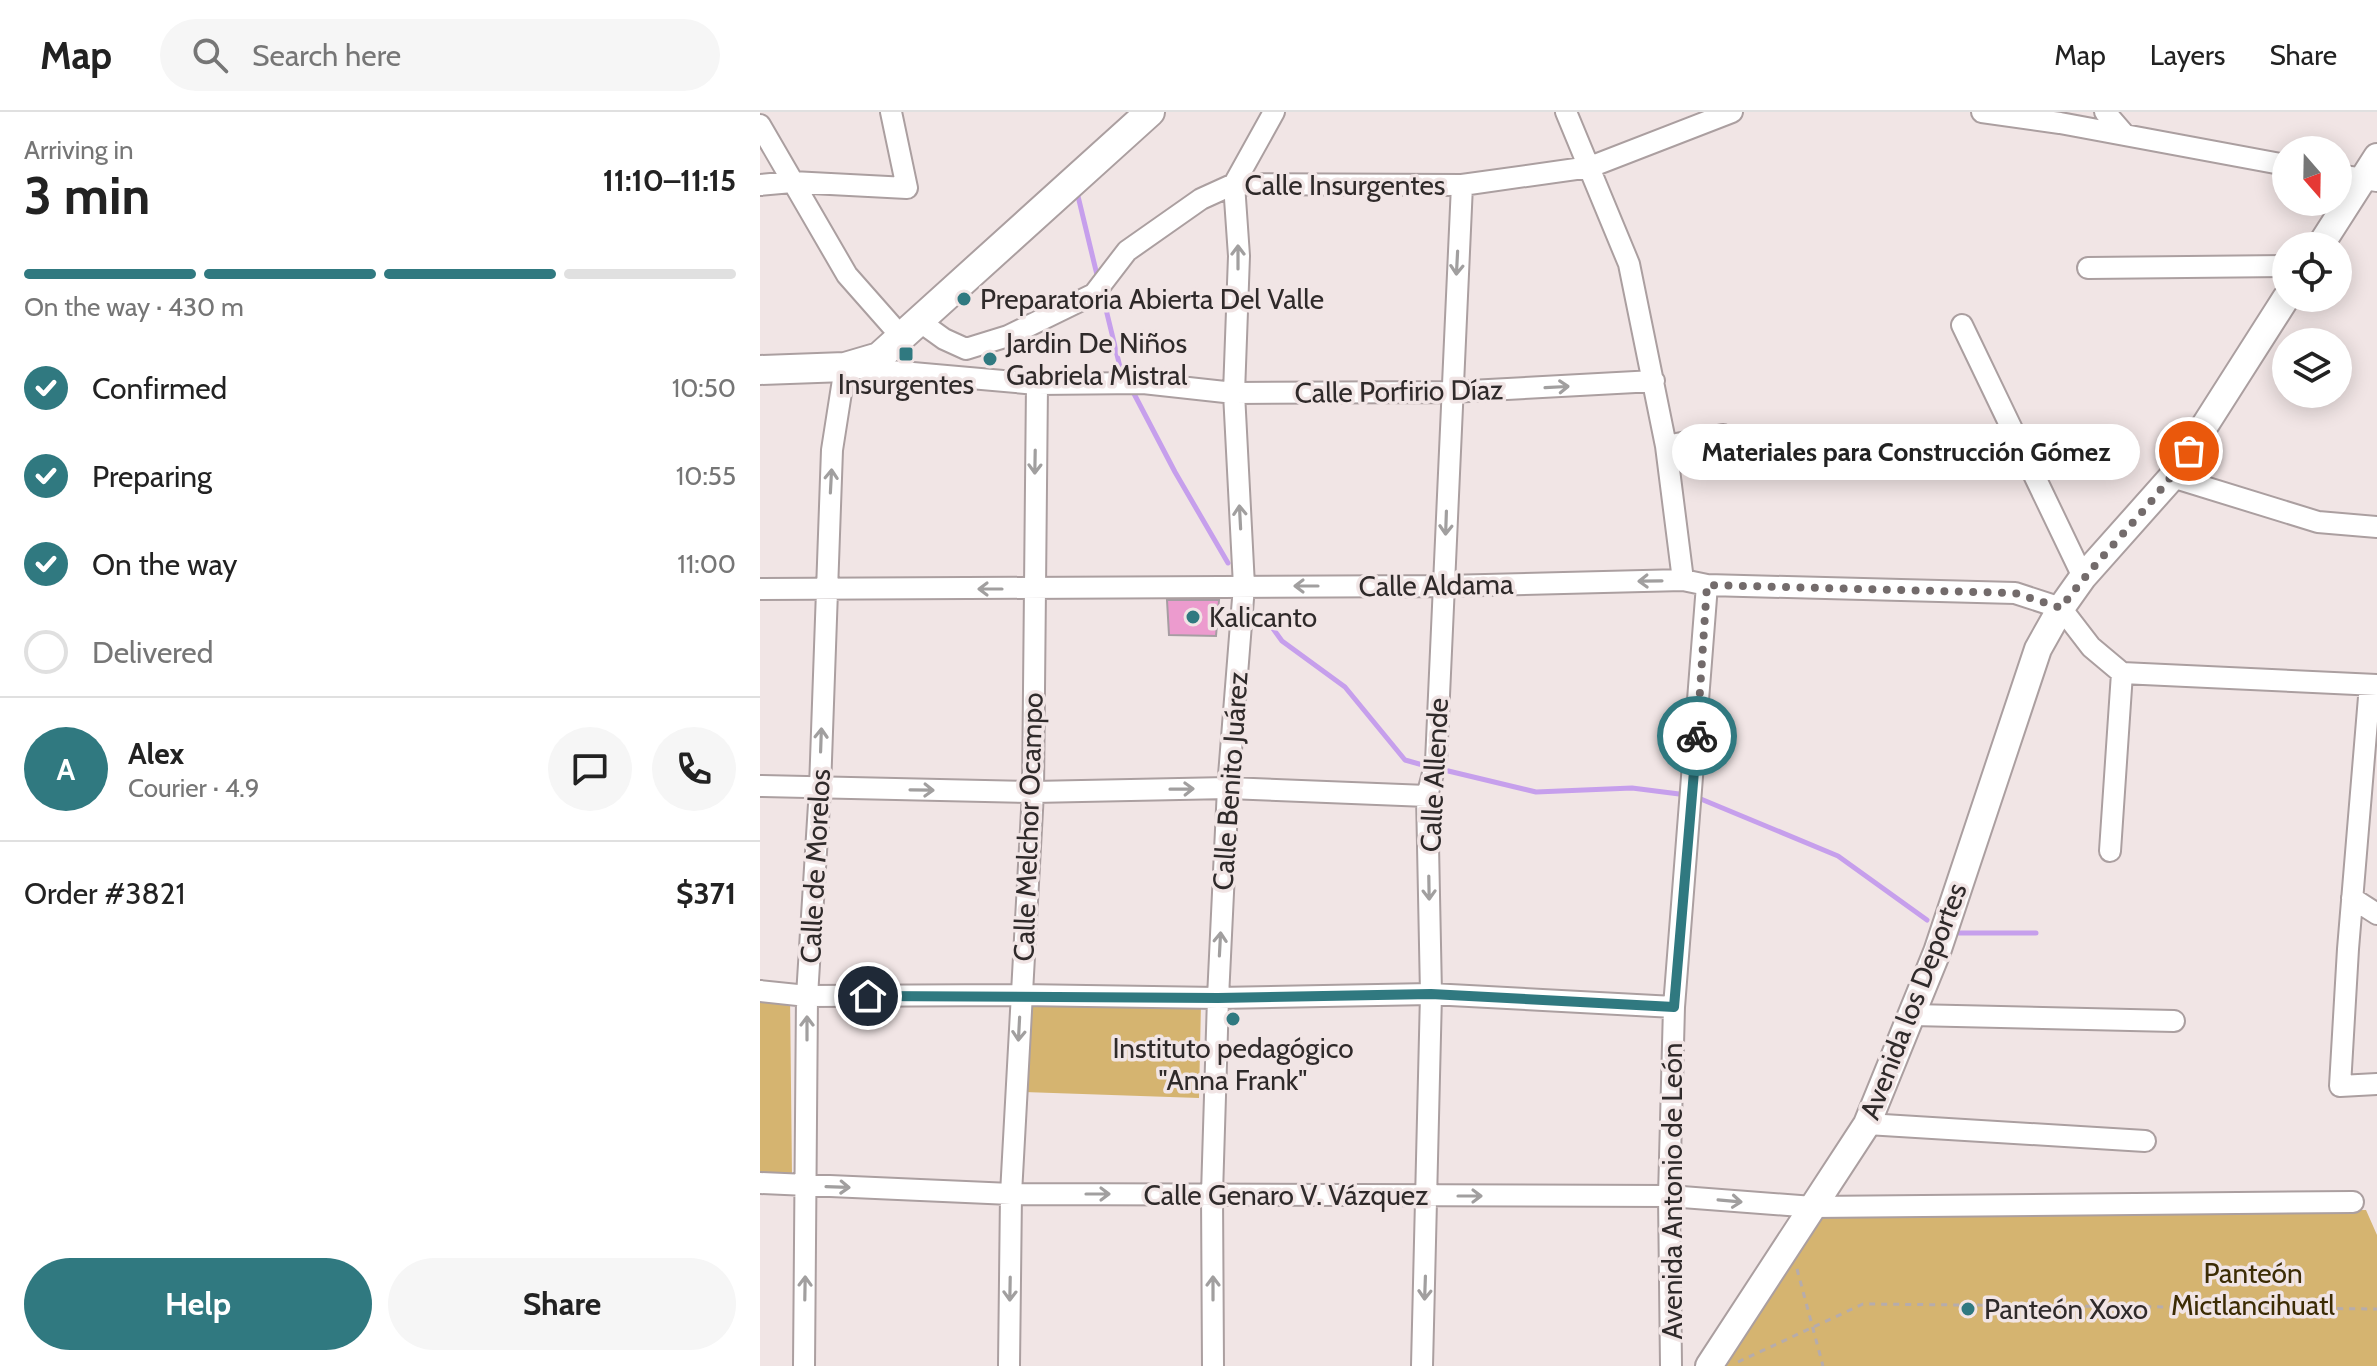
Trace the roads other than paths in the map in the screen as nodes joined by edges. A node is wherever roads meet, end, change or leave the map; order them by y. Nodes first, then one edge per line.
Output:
1 (891, 112) edge
2 (1124, 112) edge
3 (1150, 112) edge
4 (1274, 112) edge
5 (1566, 112) edge
6 (1732, 112) edge
7 (1982, 112) edge
8 (2105, 112) edge
9 (760, 125) edge
10 (2125, 135) junction
11 (2377, 157) edge
12 (2272, 162) edge
13 (1590, 167) junction
14 (2371, 181) edge
15 (792, 182) junction
16 (1234, 184) junction
17 (760, 185) edge
18 (1462, 185) junction
19 (2331, 232) edge
20 (2272, 266) edge
21 (2088, 268) dead end
22 (2277, 312) edge
23 (905, 324) junction
24 (1962, 325) dead end
25 (845, 367) junction
26 (760, 370) edge
27 (1654, 381) junction
28 (1037, 384) junction
29 (1451, 392) junction
30 (1234, 393) junction
31 (1723, 435) dead end
32 (1666, 446) junction
33 (2172, 477) junction
34 (2377, 527) edge
35 (2083, 577) junction
36 (1683, 580) junction
37 (1707, 585) junction
38 (1244, 586) junction
39 (1444, 586) junction
40 (760, 589) edge
41 (1033, 589) junction
42 (826, 590) junction
43 (2061, 608) junction
44 (2122, 673) junction
45 (2373, 685) edge
46 (760, 786) edge
47 (820, 788) junction
48 (1228, 788) junction
49 (1429, 789) junction
50 (1033, 792) junction
51 (2110, 851) dead end
52 (2352, 898) junction
53 (2377, 914) edge
54 (760, 991) edge
55 (1431, 994) junction
56 (1021, 995) junction
57 (807, 996) junction
58 (1218, 998) junction
59 (1674, 1007) junction
60 (1912, 1015) junction
61 (2174, 1021) dead end
62 (2377, 1084) edge
63 (1867, 1124) junction
64 (2145, 1141) dead end
65 (760, 1183) edge
66 (806, 1185) junction
67 (1011, 1194) junction
68 (1212, 1194) junction
69 (1428, 1196) junction
70 (1669, 1196) junction
71 (2353, 1202) dead end
72 (1813, 1207) junction
73 (804, 1366) edge
74 (1009, 1366) edge
75 (1213, 1366) edge
76 (1422, 1366) edge
77 (1671, 1366) edge
78 (1709, 1366) edge

1 - 15 street
2 - 23 main road
3 - 23 main road
4 - 16 street
5 - 13 street
6 - 13 street, Calle Insurgentes
7 - 10 street
8 - 10 street
9 - 15 street
10 - 12 street
11 - 14 street
13 - 18 street, Calle Insurgentes
13 - 27 street
14 - 19 street
15 - 17 street
15 - 23 street
16 - 18 street, Calle Insurgentes
16 - 23 street, Calle Insurgentes
30 -> 16 street, Calle Benito Juárez
18 -> 29 street, Calle Allende
20 - 21 street
22 - 33 street, Avenida los Deportes
23 - 25 main road
24 - 35 street
25 - 26 main road
25 - 28 street
42 -> 25 street, Calle de Morelos
29 -> 27 street, Calle Porfirio Díaz
27 - 32 street
28 - 30 street, Calle Porfirio Díaz
28 -> 41 street, Calle Melchor Ocampo
29 - 30 street, Calle Porfirio Díaz
29 -> 39 street, Calle Allende
38 -> 30 street, Calle Benito Juárez
31 - 32 street
32 - 36 street
33 - 34 street
33 - 35 street, Avenida los Deportes
35 - 43 street, Avenida los Deportes
36 - 37 street, Calle Aldama
36 -> 39 street, Calle Aldama
37 - 43 street, Calle Aldama
37 - 59 street, Avenida Antonio de León
39 -> 38 street, Calle Aldama
38 - 41 street, Calle Aldama
38 - 48 street, Calle Benito Juárez
39 - 49 street, Calle Allende
40 - 42 street, Calle Aldama
41 -> 42 street, Calle Aldama
41 - 50 street, Calle Melchor Ocampo
47 -> 42 street, Calle de Morelos
43 - 44 street
43 - 60 street, Avenida los Deportes
44 - 45 street
44 - 51 street
45 - 52 street
46 - 47 street
47 -> 50 street
47 - 57 street, Calle de Morelos
48 - 49 street
50 -> 48 street
58 -> 48 street, Calle Benito Juárez
49 -> 55 street, Calle Allende
50 - 56 street, Calle Melchor Ocampo
52 - 53 street
52 - 62 street
54 - 57 street
55 - 58 street
55 - 59 street
55 - 69 street, Calle Allende
56 - 57 street
56 - 58 street
56 -> 67 street, Calle Melchor Ocampo
66 -> 57 street, Calle de Morelos
58 - 68 street, Calle Benito Juárez
59 - 70 street, Avenida Antonio de León
60 - 61 street
60 - 63 street, Avenida los Deportes
63 - 64 street
63 - 72 street, Avenida los Deportes
65 - 66 street, Calle Genaro V. Vázquez
66 -> 67 street, Calle Genaro V. Vázquez
73 -> 66 street, Calle de Morelos
67 -> 68 street, Calle Genaro V. Vázquez
67 -> 74 street, Calle Melchor Ocampo
68 - 69 street, Calle Genaro V. Vázquez
75 -> 68 street, Calle Benito Juárez
69 -> 70 street, Calle Genaro V. Vázquez
69 -> 76 street, Calle Allende
70 -> 72 street, Calle Genaro V. Vázquez
70 - 77 street, Avenida Antonio de León
71 - 72 street, Calle Genaro V. Vázquez
72 - 78 street, Avenida los Deportes

